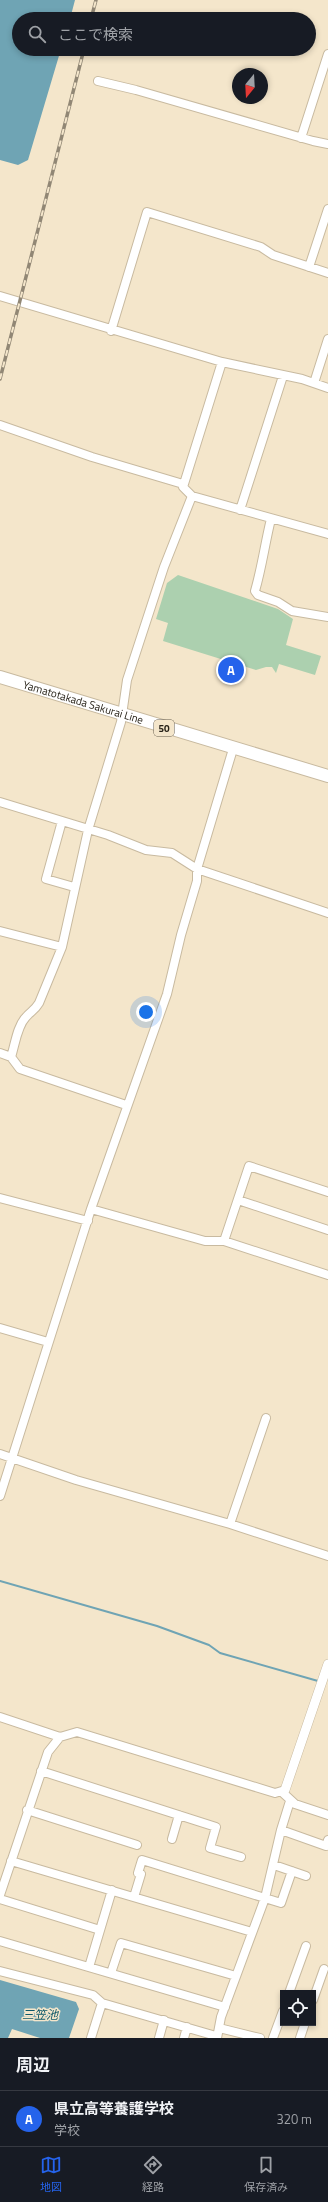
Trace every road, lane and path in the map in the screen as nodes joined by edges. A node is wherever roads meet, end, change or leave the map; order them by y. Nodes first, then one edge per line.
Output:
1 (328, 54) edge
2 (98, 81) dead end
3 (301, 138) junction
4 (328, 144) edge
5 (328, 209) edge
6 (309, 267) junction
7 (328, 273) edge
8 (0, 296) edge
9 (111, 331) junction
10 (328, 339) edge
11 (222, 362) junction
12 (283, 376) junction
13 (314, 383) junction
14 (328, 388) edge
15 (0, 425) edge
16 (183, 484) junction
17 (192, 496) junction
18 (240, 510) junction
19 (271, 519) junction
20 (328, 534) edge
21 (328, 617) edge
22 (0, 677) edge
23 (121, 715) junction
24 (233, 749) junction
25 (328, 776) edge
26 (0, 802) edge
27 (62, 821) junction
28 (88, 830) junction
29 (197, 869) junction
30 (74, 887) junction
31 (328, 913) edge
32 (0, 931) edge
33 (62, 947) junction
34 (0, 1053) edge
35 (11, 1057) junction
36 (126, 1105) junction
37 (328, 1192) edge
38 (0, 1198) edge
39 (238, 1200) junction
40 (91, 1209) junction
41 (88, 1221) junction
42 (328, 1230) edge
43 (224, 1241) junction
44 (328, 1275) edge
45 (0, 1328) edge
46 (48, 1342) junction
47 (266, 1418) dead end
48 (0, 1454) edge
49 (12, 1459) junction
50 (0, 1496) edge
51 (230, 1524) junction
52 (328, 1556) edge
53 (328, 1664) edge
54 (0, 1717) edge
55 (60, 1737) junction
56 (41, 1770) junction
57 (283, 1791) junction
58 (290, 1801) junction
59 (27, 1810) junction
60 (179, 1815) junction
61 (328, 1815) edge
62 (281, 1830) junction
63 (172, 1839) dead end
64 (328, 1840) edge
65 (137, 1845) dead end
66 (241, 1857) dead end
67 (11, 1860) junction
68 (274, 1865) junction
69 (292, 1871) junction
70 (306, 1876) dead end
71 (112, 1890) junction
72 (0, 1895) edge
73 (134, 1897) junction
74 (265, 1898) junction
75 (0, 1899) edge
76 (100, 1930) junction
77 (252, 1932) junction
78 (0, 1941) edge
79 (306, 1946) dead end
80 (89, 1967) junction
81 (324, 1969) dead end
82 (0, 1971) edge
83 (111, 1973) junction
84 (236, 1976) junction
85 (290, 1990) edge
86 (316, 1992) edge
87 (102, 2003) junction
88 (225, 2007) junction
89 (280, 2019) edge
90 (164, 2020) junction
91 (304, 2026) edge
92 (187, 2027) junction
93 (217, 2034) edge
94 (91, 2038) edge
95 (159, 2038) edge
96 (184, 2038) edge
97 (260, 2038) edge
98 (273, 2038) edge
99 (300, 2038) edge

1 - 3 street
2 - 3 street
3 - 4 street
5 - 6 street
6 - 7 street
6 - 9 street
8 - 9 street
9 - 11 street
10 - 13 street
11 - 12 street
11 - 16 street
12 - 13 street
12 - 18 street
13 - 14 street
15 - 16 street
16 - 17 street
17 - 18 street
17 - 23 street
18 - 19 street
19 - 20 street
19 - 21 street
22 - 23 main road, Yamatotakada Sakurai Line / 50
23 - 24 main road, Yamatotakada Sakurai Line / 50
23 - 28 street
24 - 25 main road, Yamatotakada Sakurai Line / 50
24 - 29 street
26 - 27 street
27 - 28 street
27 - 30 street
28 - 29 street
28 - 30 street
29 - 31 street
29 - 36 street
30 - 33 street
32 - 33 street
33 - 35 street
34 - 35 street
35 - 36 street
36 - 40 street
37 - 39 street
38 - 41 street
39 - 42 street
39 - 43 street
40 - 41 street
40 - 43 street
41 - 46 street
43 - 44 street
45 - 46 street
46 - 49 street
47 - 51 street
48 - 49 street
49 - 50 street
49 - 51 street
51 - 52 street
53 - 57 street
54 - 55 street
55 - 56 street
55 - 57 street
56 - 59 street
56 - 60 street
57 - 58 street
58 - 61 street
58 - 62 street
59 - 65 street
59 - 67 street
60 - 63 street
60 - 66 street
62 - 64 street
62 - 68 street
67 - 71 street
67 - 72 street
68 - 69 street
68 - 74 street
69 - 70 street
69 - 74 street
71 - 73 street
71 - 76 street
73 - 74 street
73 - 77 street
74 - 77 street
75 - 76 street
76 - 80 street
77 - 84 street
78 - 80 street
79 - 85 street
80 - 83 street
81 - 86 street
82 - 87 street
83 - 84 street
83 - 88 street
84 - 88 street
87 - 90 street
87 - 94 street
88 - 93 street
89 - 98 street
90 - 92 street
90 - 95 street
91 - 99 street
92 - 93 street
92 - 96 street
93 - 97 street

